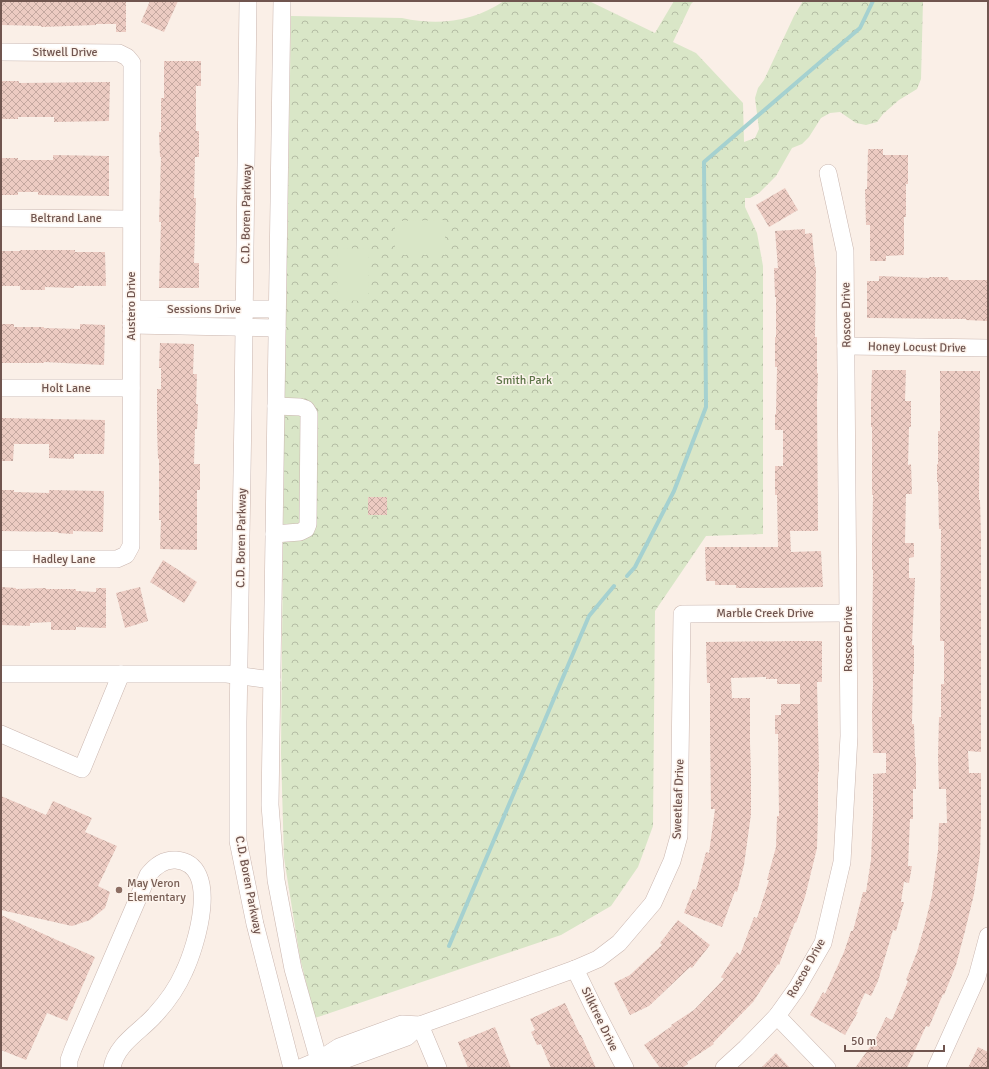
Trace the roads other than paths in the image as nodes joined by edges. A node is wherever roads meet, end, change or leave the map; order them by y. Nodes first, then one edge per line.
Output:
1 (248, 1) edge
2 (282, 1) edge
3 (1, 52) edge
4 (127, 57) joint
5 (828, 173) dead end
6 (1, 218) edge
7 (131, 219) junction
8 (244, 309) junction
9 (277, 309) junction
10 (131, 317) junction
11 (244, 327) junction
12 (277, 328) junction
13 (846, 346) junction
14 (988, 348) edge
15 (1, 388) edge
16 (131, 388) junction
17 (276, 406) junction
18 (274, 534) junction
19 (126, 555) joint
20 (1, 558) edge
21 (848, 613) junction
22 (682, 614) joint
23 (1, 674) edge
24 (121, 674) junction
25 (238, 676) junction
26 (272, 680) junction
27 (1, 734) edge
28 (988, 936) edge
29 (575, 969) junction
30 (777, 1016) junction
31 (420, 1025) junction
32 (320, 1064) edge
33 (69, 1068) edge
34 (112, 1068) edge
35 (292, 1068) edge
36 (300, 1068) edge
37 (438, 1068) edge
38 (625, 1068) edge
39 (724, 1068) edge
40 (826, 1068) edge
41 (936, 1068) edge

1 - 8 street, C.D. Boren Parkway
2 - 9 street
3 - 4 street, Sitwell Drive
4 - 7 street, Austero Drive
5 - 13 street, Roscoe Drive
6 - 7 street, Beltrand Lane
7 - 10 street, Austero Drive
8 - 9 street, Sessions Drive
8 - 10 street, Sessions Drive
8 - 11 street, C.D. Boren Parkway
9 - 12 street
10 - 11 street, Sessions Drive
10 - 16 street, Austero Drive
11 - 12 street, Sessions Drive
11 - 25 street, C.D. Boren Parkway
12 - 17 street
13 - 14 street, Honey Locust Drive
13 - 21 street, Roscoe Drive
15 - 16 street, Holt Lane
16 - 19 street, Austero Drive
17 - 18 street
17 - 18 street
18 - 26 street
19 - 20 street, Hadley Lane
21 - 22 street, Marble Creek Drive
21 - 30 street, Roscoe Drive
22 - 29 street, Sweetleaf Drive
23 - 24 street
24 - 25 street
24 - 27 street
25 - 26 street
25 - 35 street, C.D. Boren Parkway
26 - 32 street
28 - 41 street
29 - 31 street, Sweetleaf Drive
29 - 38 street, Silktree Drive
30 - 39 street, Roscoe Drive
30 - 40 street
31 - 32 street, Sweetleaf Drive
31 - 37 street
32 - 36 street
33 - 34 street

